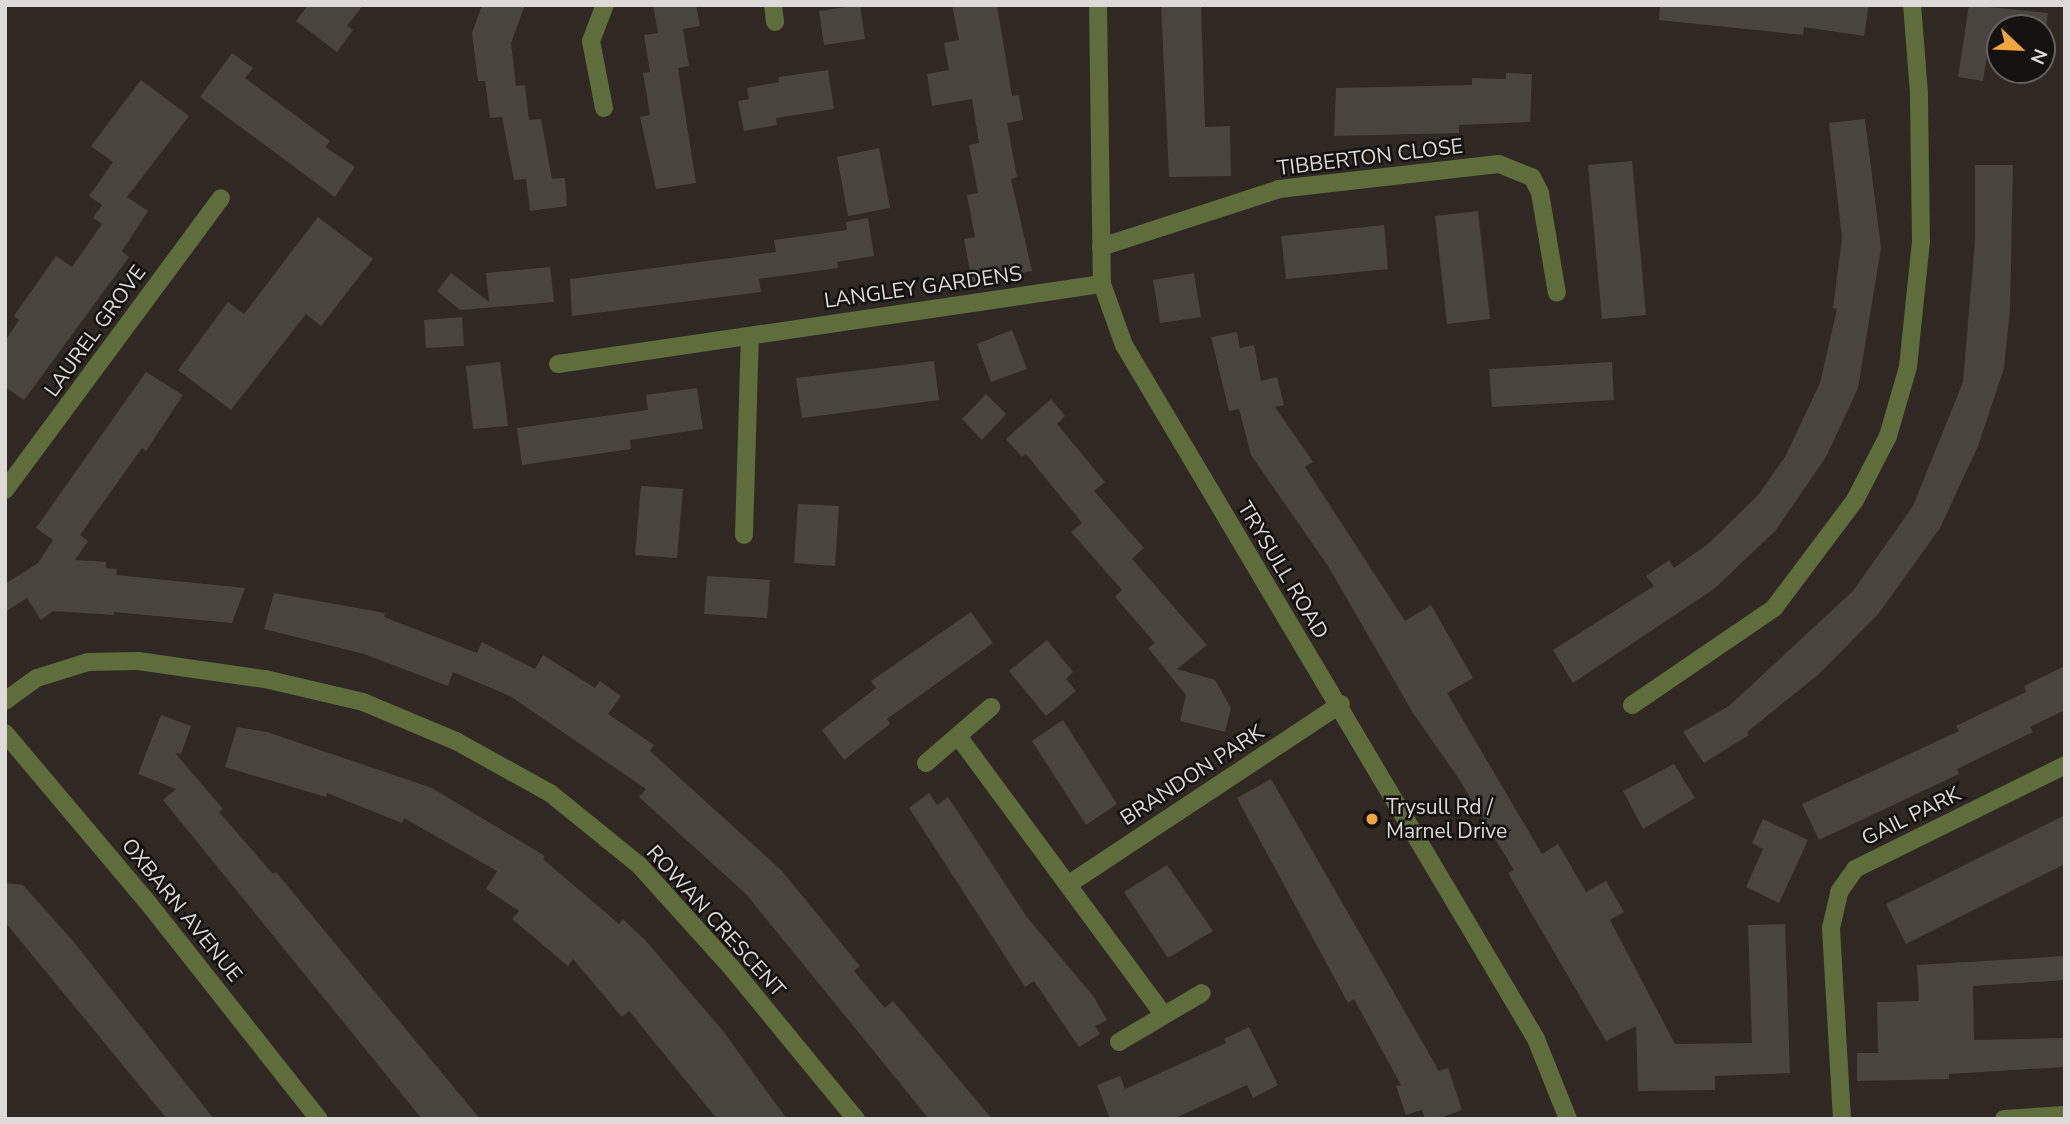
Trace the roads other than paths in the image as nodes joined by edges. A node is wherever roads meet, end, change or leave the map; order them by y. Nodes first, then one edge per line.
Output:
1 (606, 5) edge
2 (1098, 5) edge
3 (1912, 5) edge
4 (604, 108) dead end
5 (221, 198) dead end
6 (1101, 247) junction
7 (1102, 284) junction
8 (1557, 293) dead end
9 (750, 336) junction
10 (558, 364) dead end
11 (5, 491) edge
12 (744, 535) dead end
13 (5, 701) edge
14 (1341, 704) junction
15 (1632, 705) dead end
16 (991, 707) dead end
17 (5, 733) edge
18 (958, 736) junction
19 (926, 762) dead end
20 (2065, 765) edge
21 (1069, 884) junction
22 (1202, 993) dead end
23 (1163, 1014) junction
24 (1119, 1042) dead end
25 (2065, 1115) edge
26 (319, 1119) edge
27 (856, 1119) edge
28 (1568, 1119) edge
29 (1842, 1119) edge
30 (2004, 1119) edge

1 - 4 street
2 - 6 street, TRYSULL ROAD
3 - 15 street
5 - 11 street, LAUREL GROVE
6 - 7 street, TRYSULL ROAD
6 - 8 street, TIBBERTON CLOSE
7 - 9 street, LANGLEY GARDENS
7 - 14 street, TRYSULL ROAD
9 - 10 street, LANGLEY GARDENS
9 - 12 street
13 - 27 street, ROWAN CRESCENT
14 - 21 street, BRANDON PARK
14 - 28 street, TRYSULL ROAD
16 - 18 street
17 - 26 street, OXBARN AVENUE
18 - 19 street
18 - 21 street
20 - 29 street, GAIL PARK
21 - 23 street
22 - 23 street
23 - 24 street
25 - 30 street

